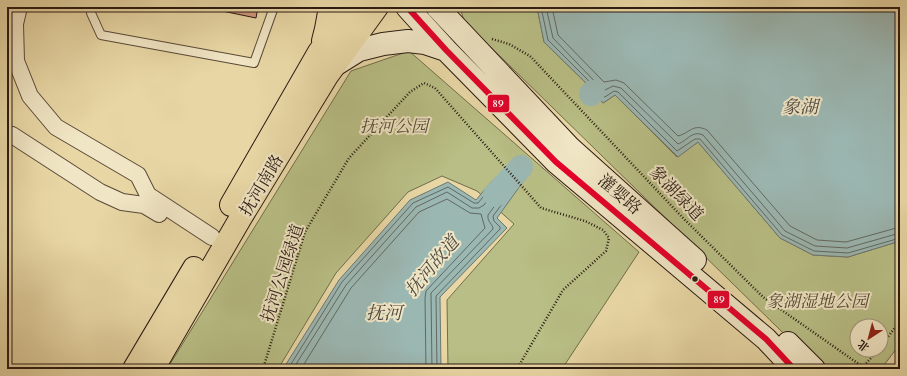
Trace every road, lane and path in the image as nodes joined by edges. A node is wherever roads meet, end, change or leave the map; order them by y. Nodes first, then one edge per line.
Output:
1 (19, 7) edge
2 (92, 7) edge
3 (274, 7) edge
4 (330, 7) edge
5 (352, 7) edge
6 (377, 7) edge
7 (407, 7) edge
8 (437, 7) edge
9 (450, 7) edge
10 (457, 28) junction
11 (486, 37) dead end
12 (446, 50) junction
13 (327, 58) junction
14 (12, 135) dead end
15 (210, 241) junction
16 (900, 321) edge
17 (889, 335) edge
18 (849, 357) edge
19 (850, 358) edge
20 (871, 358) edge
21 (134, 369) edge
22 (153, 369) edge
23 (263, 369) edge
24 (517, 369) edge
25 (794, 369) edge
26 (814, 369) edge

1 - 15 street
2 - 3 lane
4 - 13 highway
5 - 13 highway, 抚河南路
6 - 13 highway, 抚河南路
7 - 12 main road, 灌婴路
8 - 10 main road, 灌婴路
9 - 10 main road
10 - 26 main road, 灌婴路
11 - 18 path, 象湖绿道
12 - 13 main road
12 - 25 main road, 灌婴路
13 - 15 highway, 抚河南路
13 - 22 highway, 抚河南路
14 - 15 street
15 - 21 highway, 抚河南路
16 - 17 path
19 - 20 path, 象湖绿道
23 - 24 path, 抚河公园绿道

